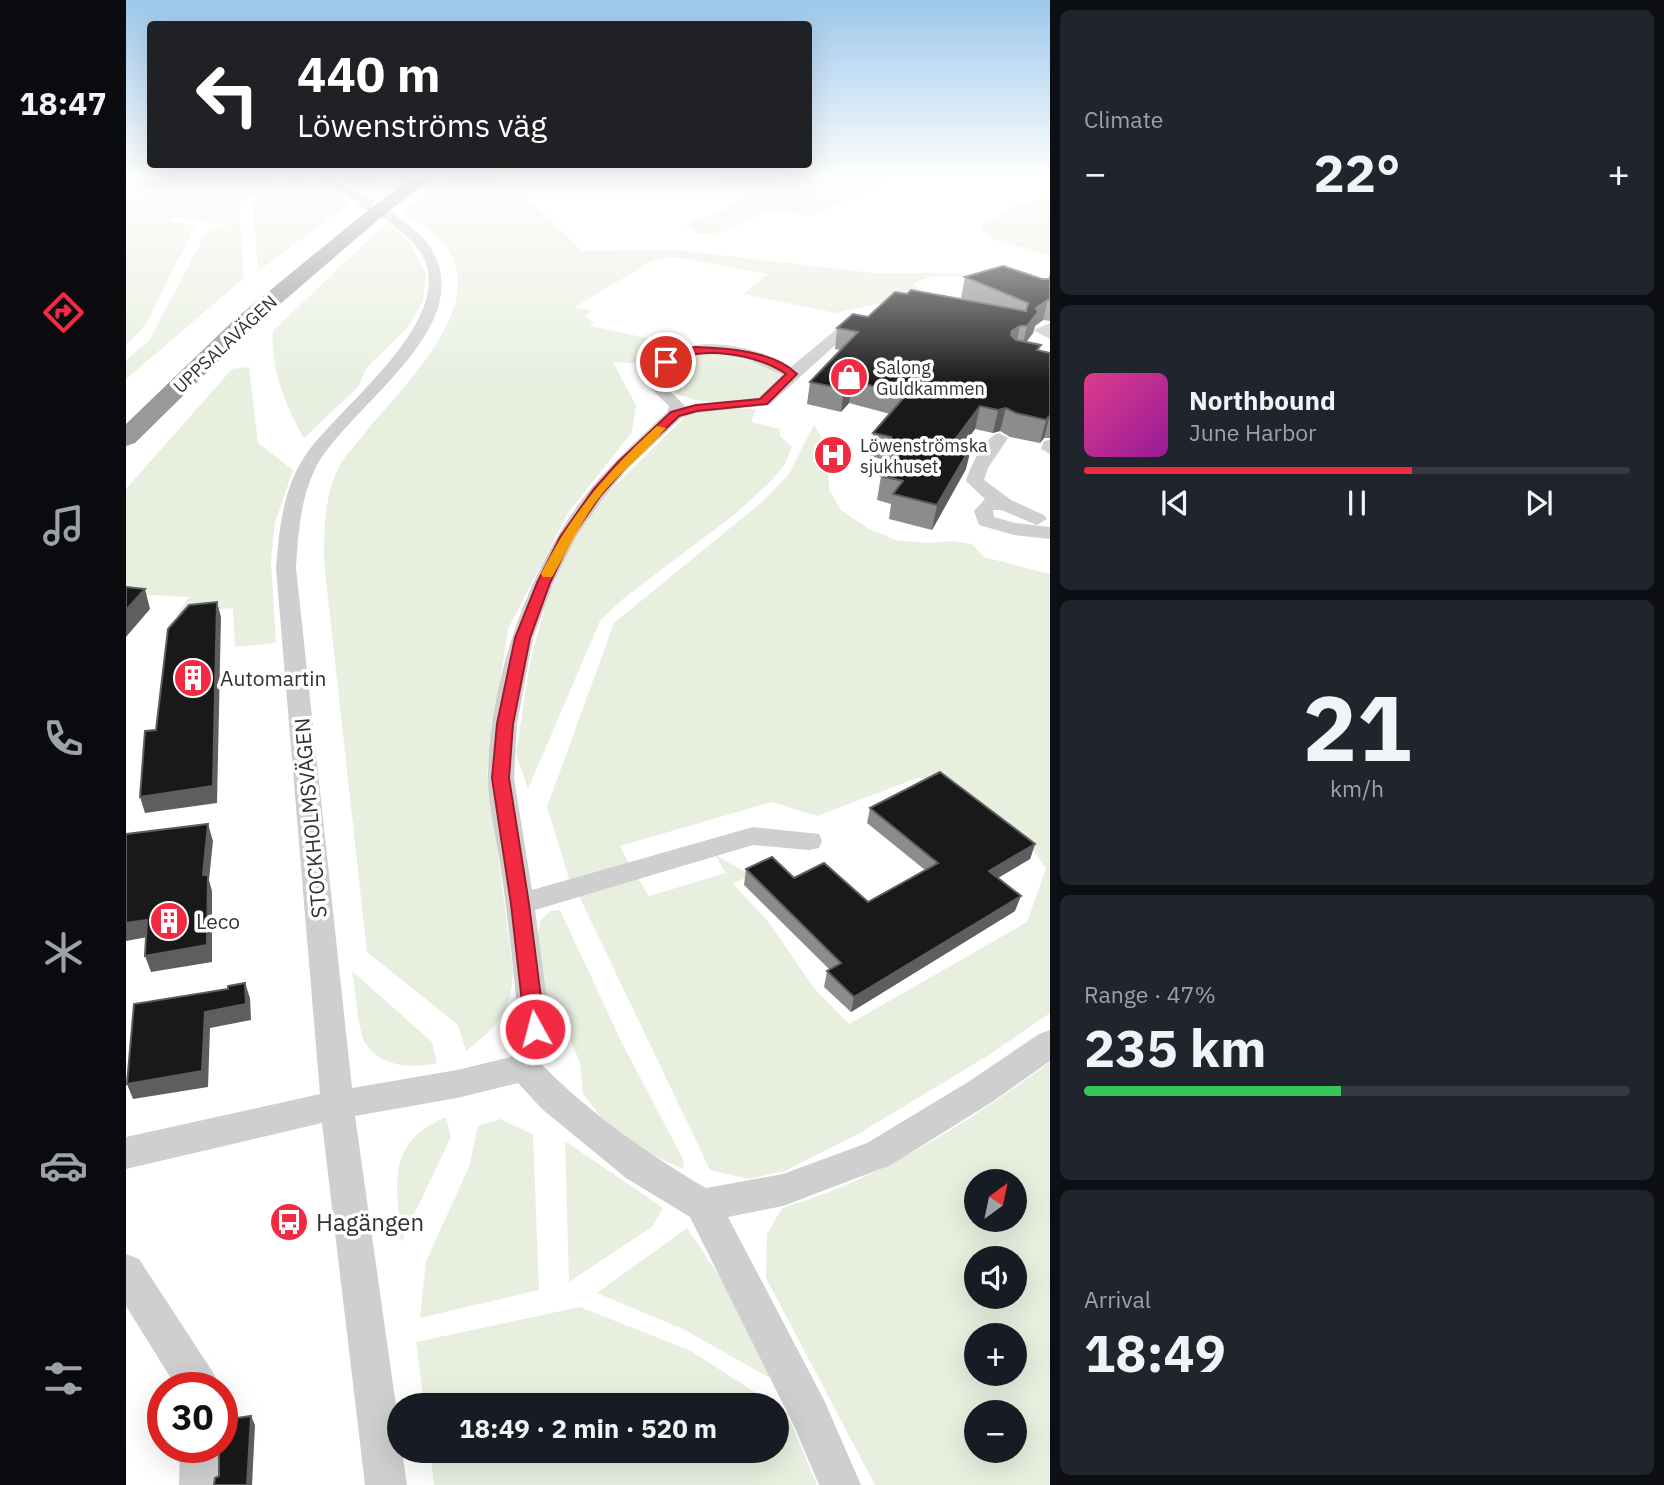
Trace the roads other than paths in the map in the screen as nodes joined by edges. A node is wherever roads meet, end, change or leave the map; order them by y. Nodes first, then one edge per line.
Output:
1 (315, 244) edge
2 (338, 244) edge
3 (420, 244) edge
4 (856, 320) edge
5 (215, 324) dead end
6 (1050, 327) edge
7 (1050, 335) edge
8 (699, 337) dead end
9 (676, 355) junction
10 (792, 374) junction
11 (669, 404) junction
12 (716, 405) junction
13 (126, 438) edge
14 (999, 438) edge
15 (1050, 503) edge
16 (1046, 526) edge
17 (809, 841) dead end
18 (520, 904) junction
19 (1050, 1043) edge
20 (524, 1068) junction
21 (337, 1105) junction
22 (126, 1153) edge
23 (703, 1205) junction
24 (126, 1272) edge
25 (190, 1372) edge
26 (201, 1463) edge
27 (200, 1485) edge
28 (386, 1485) edge
29 (840, 1485) edge

1 - 5 highway, UPPSALAVÄGEN
2 - 13 highway, UPPSALAVÄGEN
3 - 21 street, STOCKHOLMSVÄGEN
4 - 10 street
6 - 7 street
8 - 9 street
9 - 10 street
9 - 11 street
10 - 12 street
11 - 12 street
11 - 12 street
11 - 18 street
14 - 16 street
15 - 16 street
17 - 18 street
18 - 20 street
19 - 23 street
20 - 21 street
20 - 23 street
21 - 22 street
21 - 28 street, STOCKHOLMSVÄGEN
23 - 29 street
24 - 25 street
26 - 27 street

